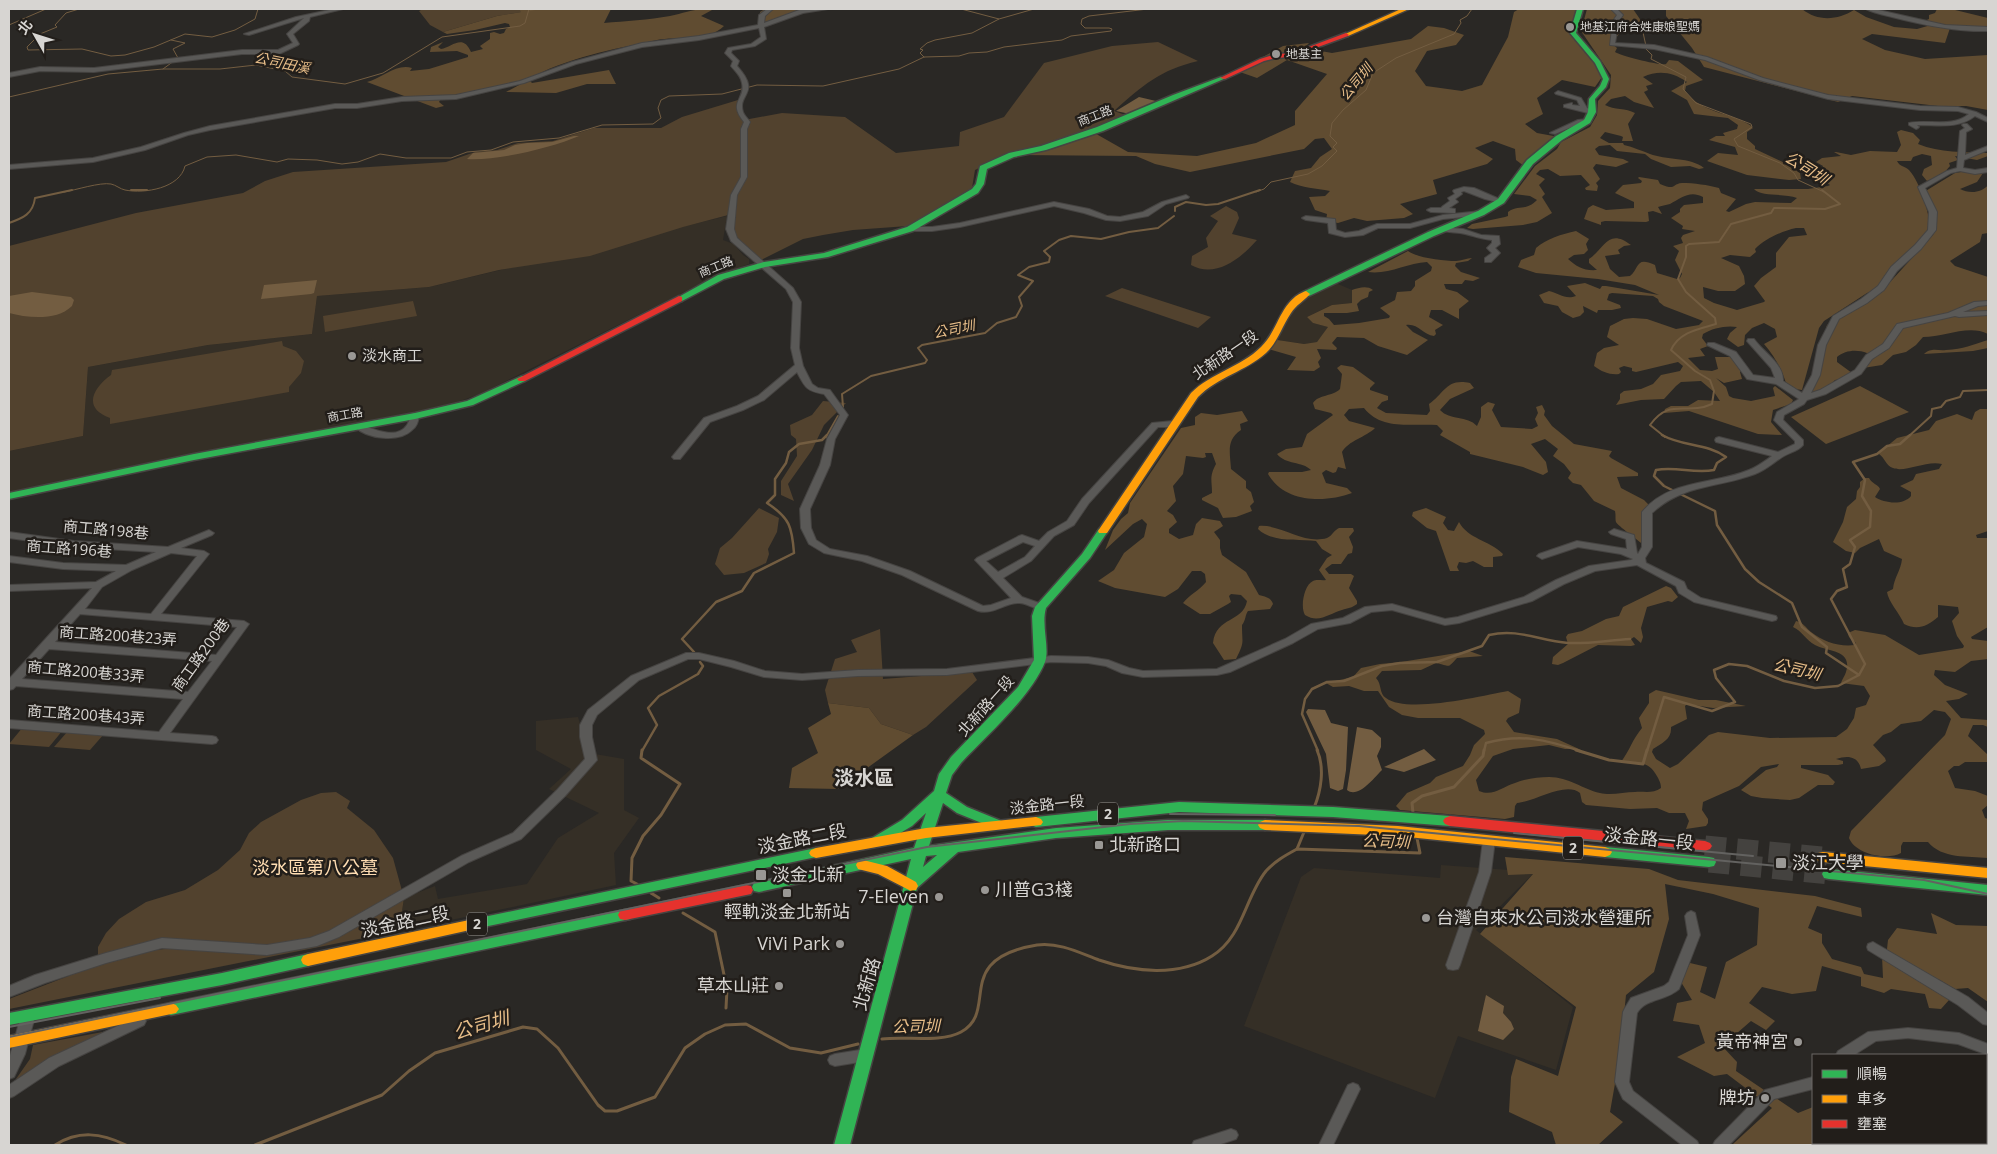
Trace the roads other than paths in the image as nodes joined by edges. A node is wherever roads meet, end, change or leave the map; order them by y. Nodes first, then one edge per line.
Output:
1 (340, 9) edge
2 (770, 9) edge
3 (825, 9) edge
4 (1406, 9) edge
5 (1580, 9) edge
6 (1614, 9) edge
7 (1869, 9) edge
8 (307, 16) junction
9 (761, 26) junction
10 (1988, 29) edge
11 (247, 34) dead end
12 (9, 75) edge
13 (1558, 93) dead end
14 (1565, 112) dead end
15 (1974, 113) junction
16 (1588, 114) junction
17 (1988, 120) edge
18 (1965, 125) dead end
19 (1916, 127) dead end
20 (1553, 133) dead end
21 (1988, 148) edge
22 (1961, 159) junction
23 (9, 167) edge
24 (1960, 169) junction
25 (1988, 170) edge
26 (1186, 197) dead end
27 (1502, 201) junction
28 (1431, 210) dead end
29 (1306, 218) dead end
30 (1444, 219) junction
31 (910, 229) junction
32 (1488, 260) dead end
33 (764, 265) junction
34 (1988, 303) edge
35 (1988, 313) edge
36 (1950, 315) junction
37 (1751, 341) dead end
38 (1711, 345) dead end
39 (799, 366) junction
40 (1779, 381) junction
41 (1804, 398) junction
42 (1173, 424) junction
43 (1719, 440) dead end
44 (1780, 455) junction
45 (677, 457) dead end
46 (9, 496) edge
47 (1614, 532) dead end
48 (209, 533) dead end
49 (9, 534) edge
50 (1040, 545) junction
51 (169, 550) junction
52 (1542, 556) dead end
53 (1636, 556) junction
54 (9, 559) edge
55 (128, 568) junction
56 (997, 576) junction
57 (98, 584) junction
58 (9, 588) edge
59 (1018, 599) junction
60 (1041, 607) junction
61 (77, 611) junction
62 (154, 616) junction
63 (1772, 618) dead end
64 (46, 645) junction
65 (218, 658) junction
66 (1040, 660) junction
67 (10, 684) edge
68 (190, 696) junction
69 (9, 724) edge
70 (162, 736) junction
71 (212, 740) dead end
72 (939, 794) junction
73 (999, 825) junction
74 (926, 833) junction
75 (1489, 840) junction
76 (877, 841) junction
77 (1705, 846) tunnel mouth
78 (953, 848) junction
79 (920, 852) junction
80 (1823, 857) tunnel mouth
81 (1709, 862) tunnel mouth
82 (863, 865) junction
83 (1988, 868) edge
84 (1974, 872) junction
85 (1988, 873) edge
86 (1829, 874) tunnel mouth
87 (911, 886) junction
88 (759, 887) dead end
89 (1968, 888) junction
90 (746, 890) dead end
91 (1988, 890) edge
92 (1988, 897) edge
93 (1691, 916) dead end
94 (1874, 947) dead end
95 (1453, 966) dead end
96 (9, 992) edge
97 (168, 1008) junction
98 (28, 1016) junction
99 (9, 1019) edge
100 (1988, 1020) edge
101 (15, 1041) edge
102 (1988, 1050) edge
103 (1845, 1054) edge
104 (866, 1055) junction
105 (835, 1060) dead end
106 (9, 1073) edge
107 (1812, 1083) edge
108 (1353, 1089) dead end
109 (9, 1092) edge
110 (1230, 1134) dead end
111 (842, 1145) edge
112 (1199, 1145) edge
113 (1326, 1145) edge
114 (1692, 1145) edge
115 (1720, 1145) edge

1 - 8 street
2 - 9 street
3 - 9 street
4 - 31 main road, 商工路
5 - 16 main road
6 - 15 street
7 - 10 street
8 - 11 street
8 - 12 street
9 - 23 street
9 - 33 street
13 - 16 street
14 - 16 street
15 - 17 street
15 - 19 street
16 - 20 street
16 - 27 main road, 北新路一段
18 - 22 street
21 - 22 street
22 - 24 street
24 - 25 street
24 - 41 street
26 - 31 street
27 - 30 main road, 北新路一段
27 - 30 street
28 - 30 street
29 - 30 street
30 - 32 street
30 - 42 main road, 北新路一段
31 - 33 main road, 商工路
33 - 39 street
33 - 46 main road, 商工路
34 - 36 street
35 - 36 street
36 - 41 street
37 - 40 street
38 - 40 street
39 - 45 street
39 - 59 street
40 - 41 street
41 - 44 street
42 - 50 street
42 - 60 main road, 北新路一段
43 - 44 street
44 - 53 street
47 - 53 street
48 - 51 street
49 - 51 street, 商工路198巷
50 - 56 street
50 - 56 street
51 - 55 street
51 - 62 street, 商工路198巷
52 - 53 street
53 - 63 street
53 - 66 street
54 - 55 street, 商工路196巷
55 - 57 street
56 - 59 street
57 - 58 street
57 - 61 street
59 - 60 street
60 - 66 main road
61 - 62 street, 商工路200巷
61 - 64 street
62 - 65 street, 商工路200巷
64 - 65 street, 商工路200巷23弄
64 - 67 street
65 - 68 street, 商工路200巷
66 - 72 main road, 北新路一段
66 - 96 street
67 - 68 street, 商工路200巷33弄
68 - 70 street, 商工路200巷
69 - 70 street, 商工路200巷43弄
70 - 71 street
72 - 73 main road
72 - 74 main road, 北新路一段
72 - 76 main road
73 - 74 main road, 淡金路一段 / 2
73 - 77 main road, 淡金路一段 / 2
74 - 76 main road, 淡金路二段 / 2
74 - 79 main road, 北新路
75 - 78 main road, 淡金路一段 / 2
75 - 81 main road, 淡金路一段 / 2
75 - 95 street
76 - 98 main road, 淡金路二段 / 2
78 - 79 main road, 淡金路一段 / 2
78 - 87 main road
79 - 82 main road, 2
79 - 87 main road, 北新路
80 - 84 main road
82 - 87 main road
82 - 88 main road, 2
83 - 84 main road
84 - 85 main road
86 - 89 main road
87 - 104 main road, 北新路
89 - 91 main road
89 - 92 main road
90 - 97 main road, 2
93 - 114 street
94 - 100 street
97 - 101 main road, 2
97 - 109 street
98 - 99 main road, 淡金路二段 / 2
98 - 101 street
101 - 106 street
102 - 103 street
104 - 105 street
104 - 111 main road, 北新路
107 - 115 street
108 - 113 street
110 - 112 street

